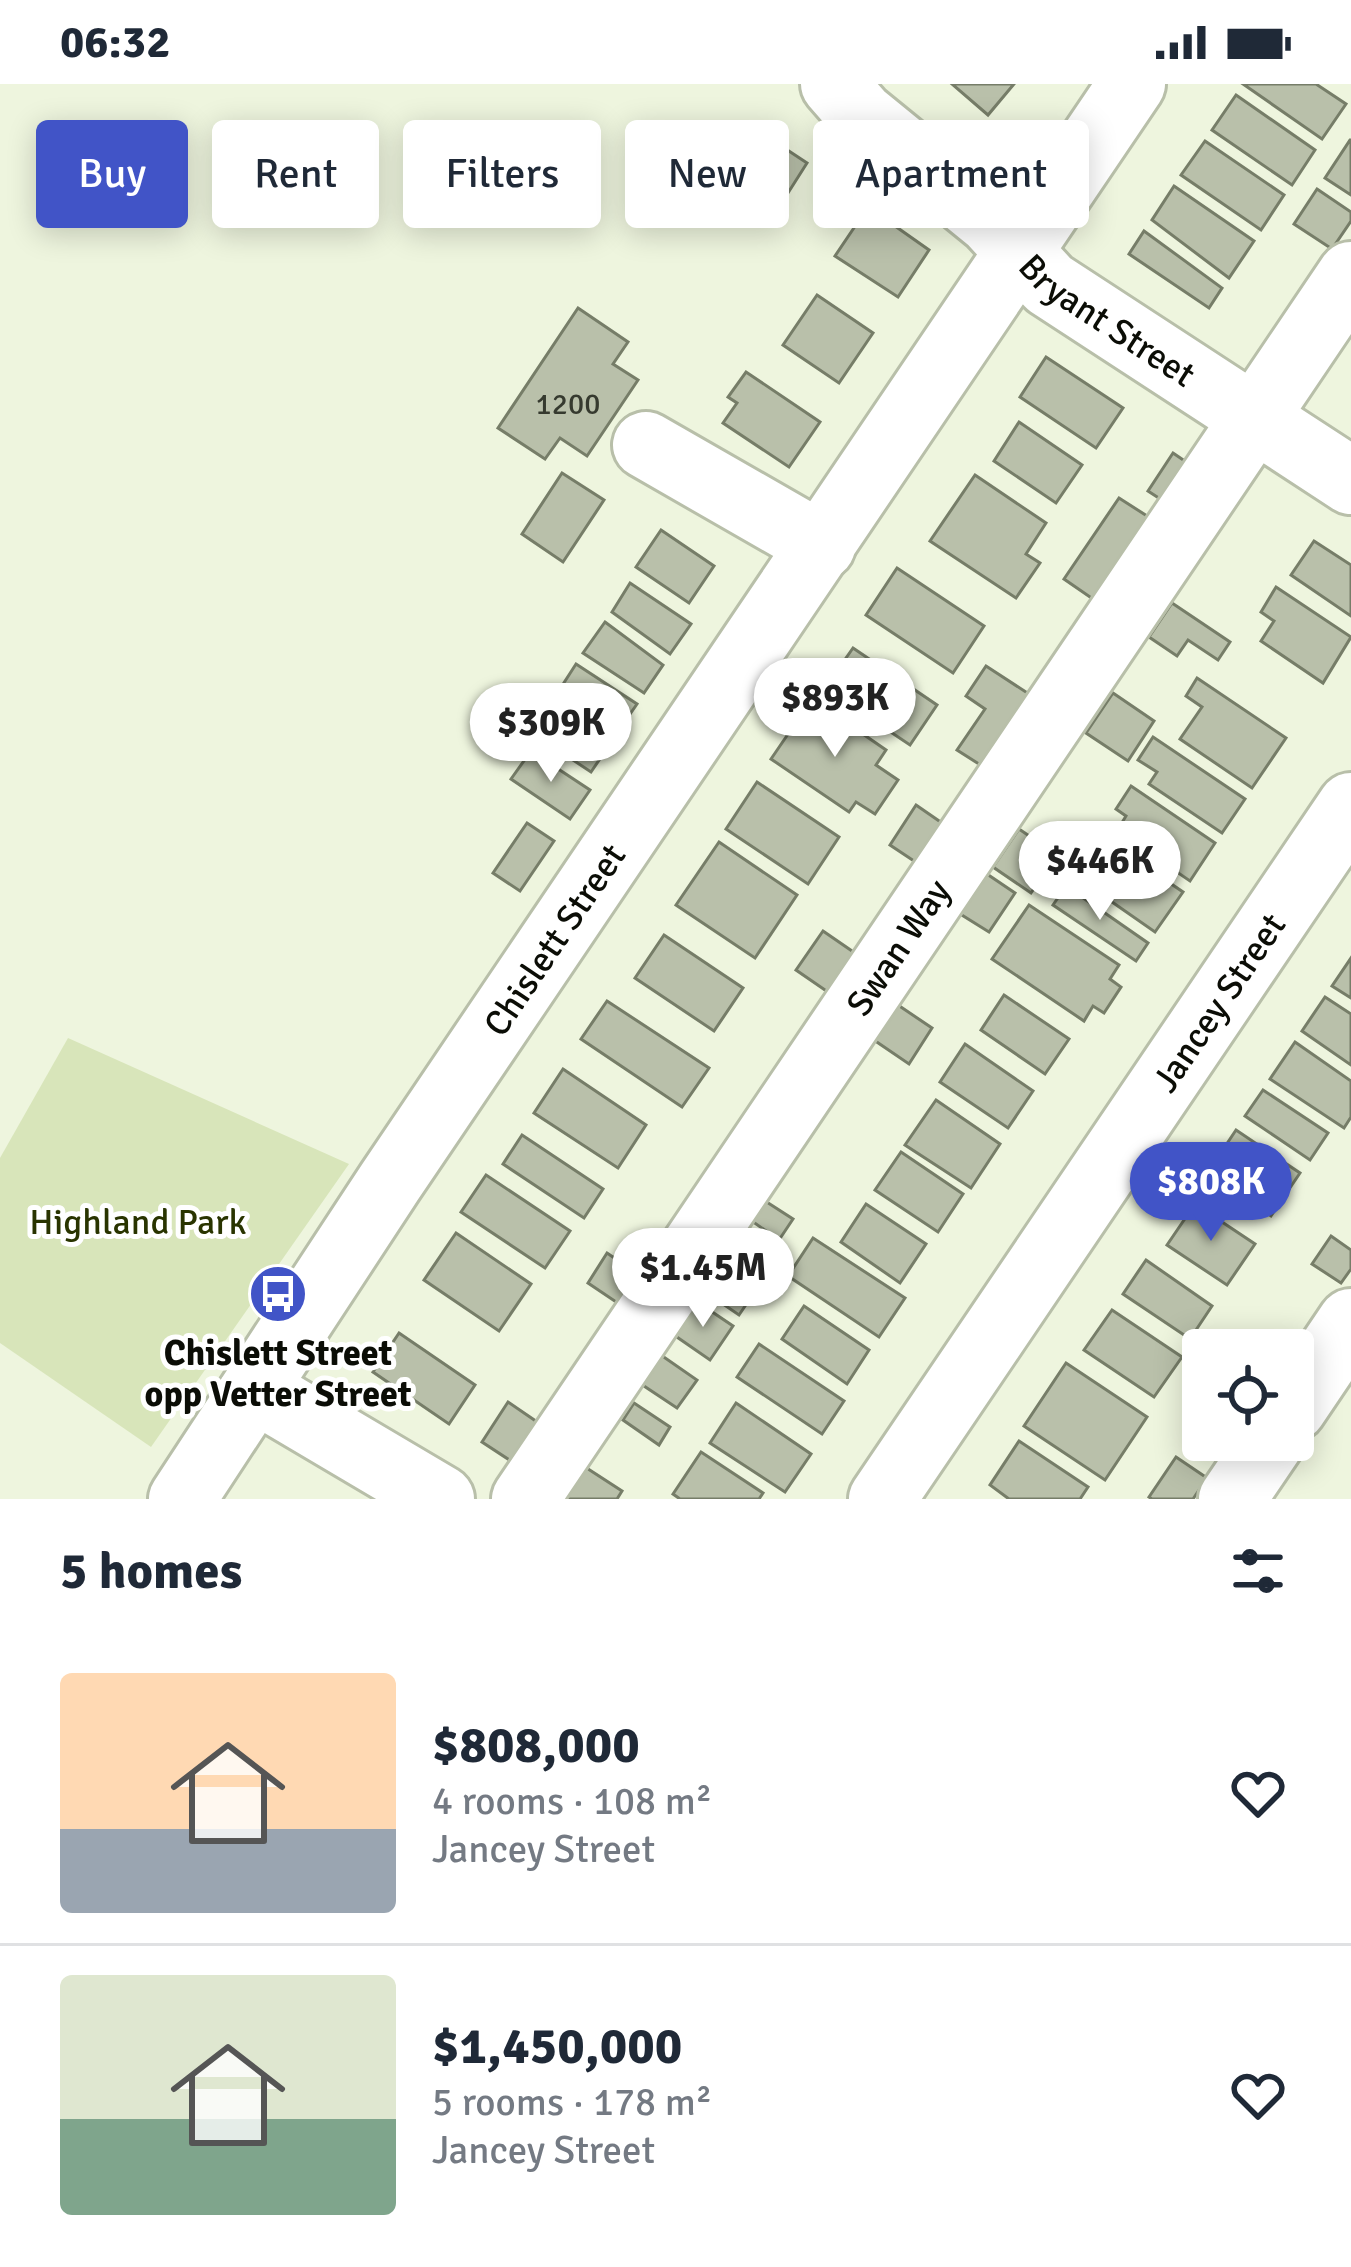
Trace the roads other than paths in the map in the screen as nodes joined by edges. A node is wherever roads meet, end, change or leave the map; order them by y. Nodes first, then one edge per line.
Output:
1 (834, 84) edge
2 (1132, 84) edge
3 (1021, 253) junction
4 (1351, 275) edge
5 (1256, 417) junction
6 (646, 446) dead end
7 (1351, 481) edge
8 (822, 546) junction
9 (1351, 806) edge
10 (1351, 1322) edge
11 (1314, 1377) edge
12 (256, 1389) junction
13 (1258, 1461) edge
14 (182, 1499) edge
15 (441, 1499) edge
16 (525, 1499) edge
17 (882, 1499) edge
18 (1232, 1499) edge

1 - 3 street, Bryant Street
2 - 3 street, Chislett Street
3 - 5 street, Bryant Street
3 - 8 street, Chislett Street
4 - 5 street, Swan Way
5 - 7 street, Bryant Street
5 - 16 street, Swan Way
6 - 8 street
8 - 12 street, Chislett Street
9 - 17 street, Jancey Street
10 - 11 street
12 - 14 street, Chislett Street
12 - 15 street
13 - 18 street

